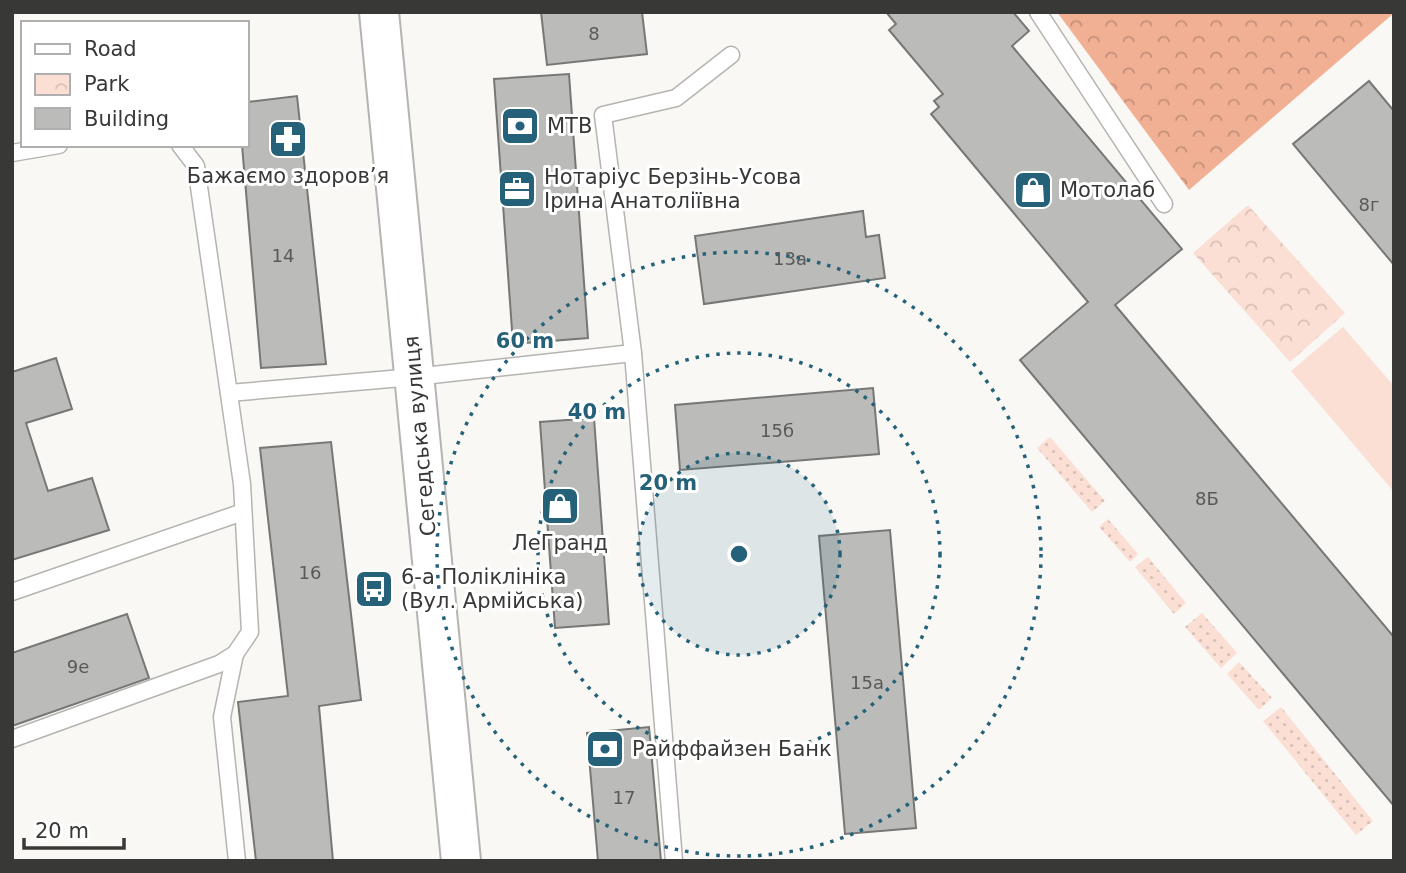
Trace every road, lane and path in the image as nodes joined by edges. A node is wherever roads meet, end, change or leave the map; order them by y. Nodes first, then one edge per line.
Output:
1 (379, 12) edge
2 (1038, 12) edge
3 (731, 55) dead end
4 (47, 147) edge
5 (182, 147) edge
6 (12, 153) edge
7 (1164, 204) dead end
8 (633, 353) junction
9 (414, 377) junction
10 (229, 393) junction
11 (243, 512) junction
12 (12, 592) edge
13 (235, 654) junction
14 (12, 739) edge
15 (237, 861) edge
16 (461, 861) edge
17 (674, 861) edge

1 - 9 main road, Сегедська вулиця
2 - 7 lane
3 - 8 lane
4 - 6 lane
5 - 10 lane
8 - 9 lane
8 - 17 lane
9 - 10 lane
9 - 16 main road, Сегедська вулиця
10 - 11 lane
11 - 12 lane
11 - 13 lane
13 - 14 lane
13 - 15 lane

